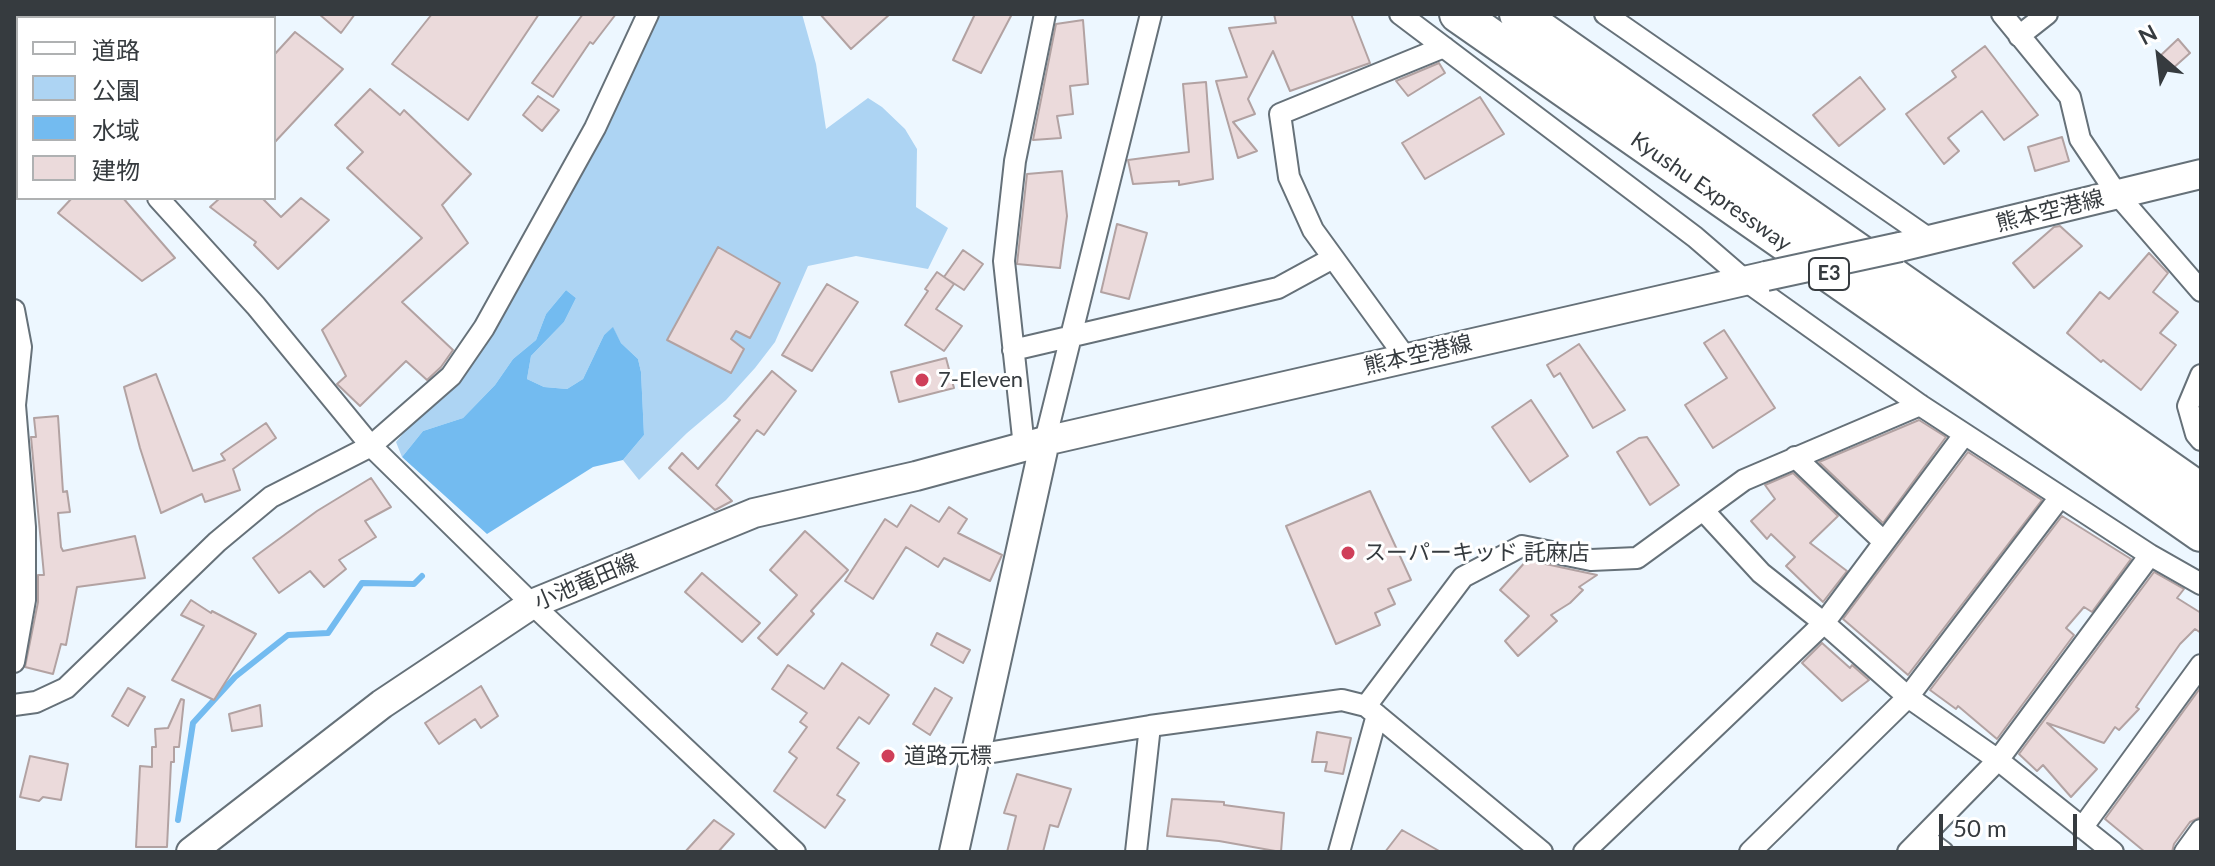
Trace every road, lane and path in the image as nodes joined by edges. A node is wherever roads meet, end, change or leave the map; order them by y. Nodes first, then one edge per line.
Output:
1 (648, 14) edge
2 (1045, 14) edge
3 (1151, 14) edge
4 (1400, 14) edge
5 (1458, 14) edge
6 (1518, 14) edge
7 (1605, 14) edge
8 (2002, 14) edge
9 (2047, 14) edge
10 (2019, 36) junction
11 (1444, 47) junction
12 (2201, 174) edge
13 (2117, 194) junction
14 (160, 200) edge
15 (1931, 240) junction
16 (1333, 258) junction
17 (1756, 278) junction
18 (2201, 291) edge
19 (14, 310) edge
20 (1071, 337) junction
21 (1013, 350) junction
22 (1406, 358) junction
23 (2201, 375) edge
24 (1920, 405) junction
25 (1964, 435) junction
26 (2201, 440) edge
27 (1035, 444) junction
28 (371, 446) junction
29 (1795, 457) junction
30 (2201, 492) edge
31 (2060, 497) junction
32 (1703, 510) junction
33 (2201, 533) edge
34 (1884, 542) junction
35 (2150, 555) junction
36 (2201, 584) edge
37 (532, 604) junction
38 (1824, 623) junction
39 (14, 662) edge
40 (2201, 665) edge
41 (1908, 697) junction
42 (14, 705) edge
43 (1372, 711) junction
44 (1150, 726) junction
45 (975, 755) junction
46 (1998, 760) junction
47 (2082, 828) junction
48 (2201, 830) edge
49 (1916, 845) edge
50 (191, 852) edge
51 (795, 852) edge
52 (954, 852) edge
53 (1136, 852) edge
54 (1339, 852) edge
55 (1542, 852) edge
56 (1584, 852) edge
57 (1750, 852) edge
58 (1943, 852) edge
59 (2113, 852) edge
60 (2185, 852) edge

1 - 28 street
2 - 21 street
3 - 20 street
4 - 11 street
5 - 33 highway, Kyushu Expressway / E3
6 - 30 highway, Kyushu Expressway / E3
7 - 15 street
8 - 10 street
9 - 10 street
10 - 13 street
11 - 16 street
11 - 17 street
12 - 13 main road, 熊本空港線
13 - 15 main road, 熊本空港線
13 - 18 street
14 - 28 street
15 - 17 main road, 熊本空港線, bridge
16 - 20 street
16 - 22 street
17 - 22 main road, 熊本空港線
17 - 24 street
19 - 39 street
20 - 21 street
20 - 27 street
21 - 27 street
22 - 27 main road, 熊本空港線
23 - 26 street
24 - 25 street
24 - 29 street
25 - 31 street
25 - 34 street
27 - 37 main road, 小池竜田線
27 - 45 main road
28 - 37 street
28 - 42 street
29 - 32 street
29 - 34 street
31 - 35 street
31 - 41 street
32 - 38 street
32 - 43 street
34 - 38 street
35 - 36 street
35 - 46 street
37 - 50 main road, 小池竜田線
37 - 51 street
38 - 41 street
38 - 56 street
40 - 47 street
41 - 46 street
41 - 57 street
43 - 44 street
43 - 54 street
43 - 55 street
44 - 45 street
44 - 53 street
45 - 52 main road
46 - 47 street
46 - 49 street
47 - 59 street
48 - 60 street
49 - 58 street

